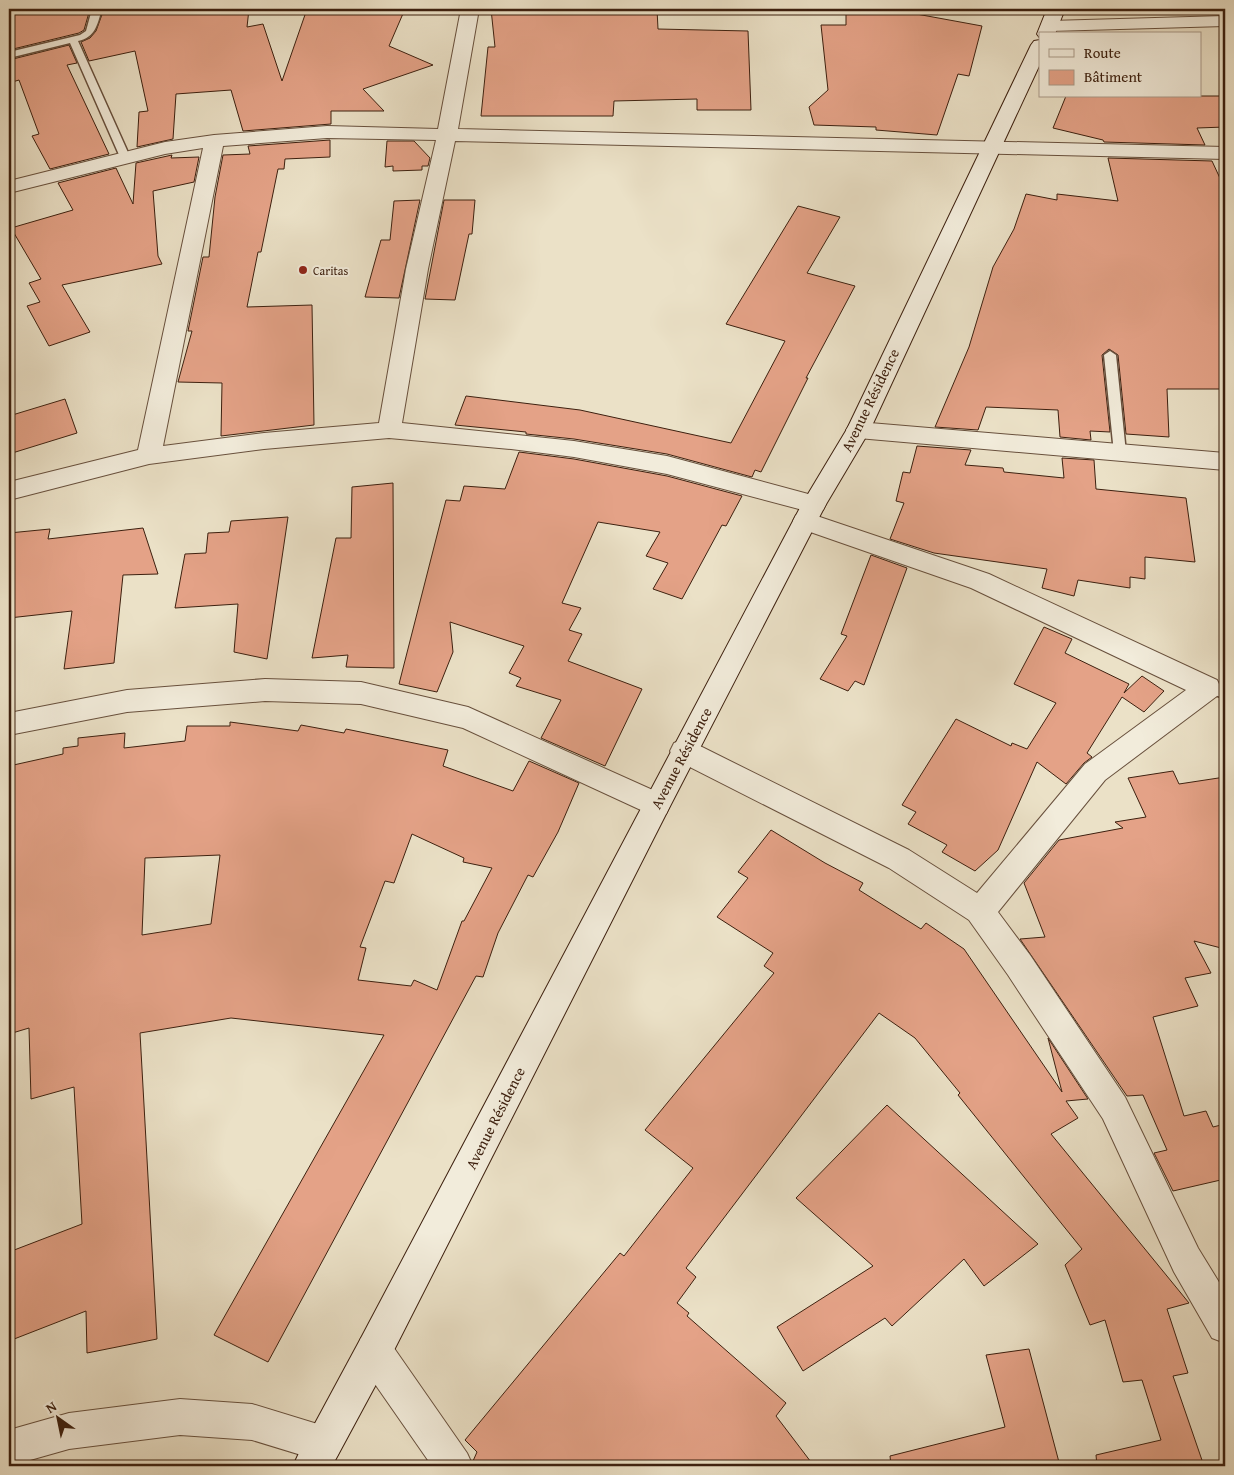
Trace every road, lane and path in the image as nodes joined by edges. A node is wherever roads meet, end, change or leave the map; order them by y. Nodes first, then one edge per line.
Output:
1 (97, 9) edge
2 (470, 9) edge
3 (1056, 9) edge
4 (1225, 21) edge
5 (1046, 32) edge
6 (1084, 32) edge
7 (72, 40) junction
8 (1039, 47) edge
9 (9, 55) edge
10 (447, 135) junction
11 (214, 142) junction
12 (991, 147) junction
13 (1225, 153) edge
14 (125, 157) junction
15 (9, 187) edge
16 (1110, 355) dead end
17 (389, 430) junction
18 (858, 430) junction
19 (1120, 453) junction
20 (149, 456) junction
21 (1225, 462) edge
22 (9, 491) edge
23 (810, 513) junction
24 (1217, 690) edge
25 (9, 724) edge
26 (684, 751) junction
27 (656, 805) junction
28 (980, 911) junction
29 (1225, 1325) edge
30 (374, 1352) junction
31 (9, 1449) edge
32 (318, 1455) edge
33 (454, 1466) edge

1 - 7 lane
2 - 10 street
3 - 5 street, Avenue Résidence
4 - 6 street
7 - 9 lane
7 - 14 lane
8 - 12 street, Avenue Résidence
10 - 11 street
10 - 12 street
10 - 17 street
11 - 14 street
11 - 20 street
12 - 13 street
12 - 18 street, Avenue Résidence
14 - 15 street
16 - 19 lane
17 - 20 street
17 - 23 street
18 - 19 street
18 - 23 street, Avenue Résidence
19 - 21 street
20 - 22 street
23 - 24 street
23 - 26 street, Avenue Résidence
24 - 28 street
25 - 27 street
26 - 27 street, Avenue Résidence
26 - 28 street
27 - 30 street, Avenue Résidence
28 - 29 street
30 - 32 street, Avenue Résidence
30 - 33 street
31 - 32 street

